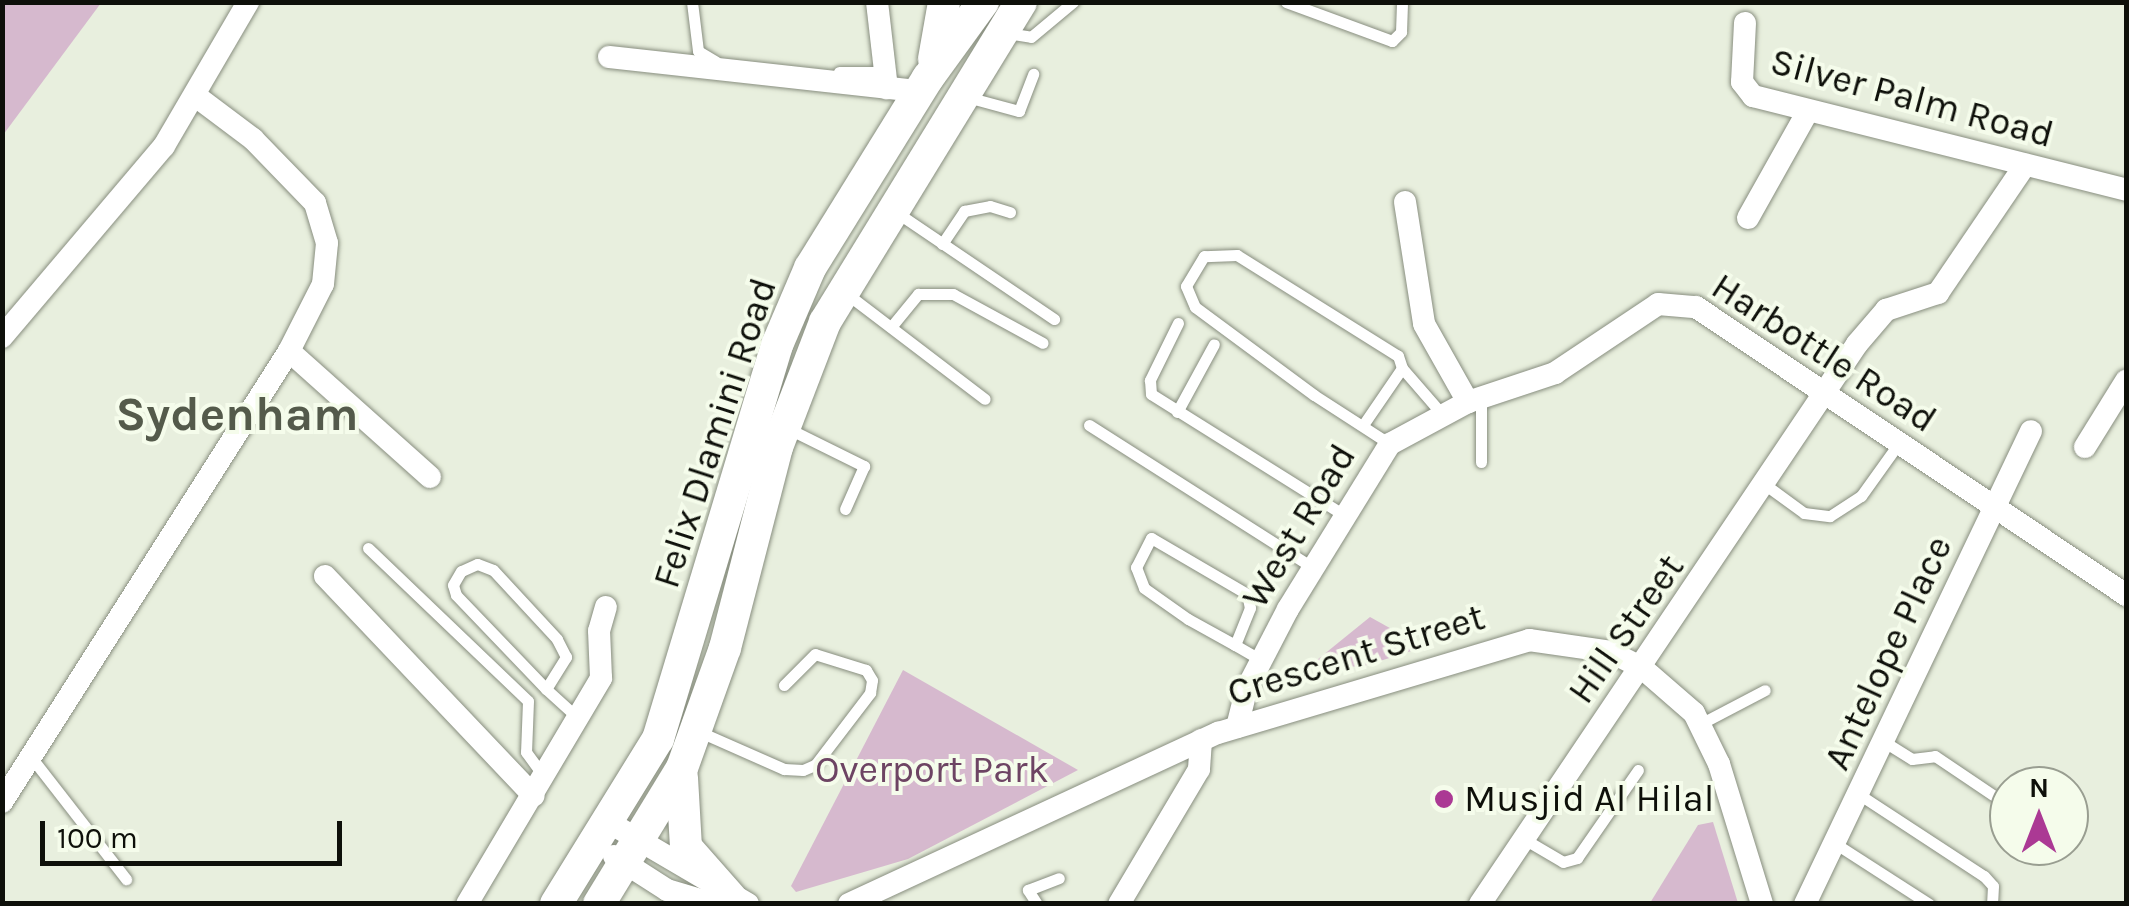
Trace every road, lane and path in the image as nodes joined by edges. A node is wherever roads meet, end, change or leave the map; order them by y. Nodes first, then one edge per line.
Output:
1 (248, 2) edge
2 (692, 2) edge
3 (877, 2) edge
4 (944, 2) edge
5 (983, 2) edge
6 (1073, 2) edge
7 (1286, 2) edge
8 (1402, 2) edge
9 (1014, 14) edge
10 (1746, 23) dead end
11 (609, 58) dead end
12 (1033, 74) dead end
13 (905, 82) junction
14 (963, 96) junction
15 (197, 97) junction
16 (1808, 111) junction
17 (2026, 165) junction
18 (2126, 190) edge
19 (1406, 202) dead end
20 (893, 209) junction
21 (1010, 212) dead end
22 (1748, 218) dead end
23 (942, 244) junction
24 (844, 291) junction
25 (1054, 319) dead end
26 (1178, 323) dead end
27 (892, 327) junction
28 (2, 337) edge
29 (1043, 342) dead end
30 (1214, 344) dead end
31 (289, 351) junction
32 (1402, 368) junction
33 (2126, 382) edge
34 (1828, 393) junction
35 (985, 400) dead end
36 (1475, 400) junction
37 (1177, 412) junction
38 (1442, 414) junction
39 (1089, 425) dead end
40 (1363, 425) junction
41 (785, 427) junction
42 (2031, 432) dead end
43 (1899, 443) junction
44 (1390, 444) junction
45 (2085, 447) dead end
46 (1481, 462) dead end
47 (430, 477) dead end
48 (1766, 486) junction
49 (1996, 507) junction
50 (846, 510) dead end
51 (1342, 514) junction
52 (368, 548) dead end
53 (1312, 567) junction
54 (325, 576) dead end
55 (2126, 596) edge
56 (606, 607) dead end
57 (1235, 645) junction
58 (1261, 660) junction
59 (1642, 668) junction
60 (784, 684) dead end
61 (546, 689) junction
62 (1766, 690) dead end
63 (579, 719) junction
64 (1700, 724) junction
65 (1237, 727) junction
66 (696, 730) junction
67 (1201, 740) junction
68 (1883, 742) junction
69 (31, 756) junction
70 (682, 768) junction
71 (1638, 770) dead end
72 (539, 787) junction
73 (1989, 792) edge
74 (1860, 794) junction
75 (2, 802) edge
76 (603, 834) junction
77 (1524, 838) junction
78 (1836, 844) junction
79 (635, 854) junction
80 (126, 878) dead end
81 (1058, 878) dead end
82 (731, 902) edge
83 (467, 904) edge
84 (556, 904) edge
85 (599, 904) edge
86 (849, 904) edge
87 (1037, 904) edge
88 (1119, 904) edge
89 (1480, 904) edge
90 (1762, 904) edge
91 (1805, 904) edge
92 (1929, 904) edge
93 (1992, 904) edge

1 - 15 street
2 - 13 lane
3 - 13 street
4 - 13 main road
5 - 13 main road, Felix Dlamini Road
6 - 9 lane
7 - 8 lane
9 - 14 main road, Felix Dlamini Road
10 - 16 street, Silver Palm Road
11 - 13 street
12 - 14 lane
13 - 76 main road, Felix Dlamini Road
14 - 20 main road, Felix Dlamini Road
15 - 28 street
15 - 31 street
16 - 17 street, Silver Palm Road
16 - 22 street
17 - 18 street, Silver Palm Road
17 - 34 street, Hill Street
19 - 36 street
20 - 23 lane
20 - 24 main road, Felix Dlamini Road
21 - 23 lane
23 - 25 lane
24 - 27 lane
24 - 41 main road, Felix Dlamini Road
26 - 37 lane
27 - 29 lane
27 - 35 lane
30 - 37 lane
31 - 47 street
31 - 69 street
32 - 38 lane
32 - 40 lane
32 - 40 lane
33 - 45 street
34 - 36 street, Harbottle Road
34 - 43 street, Harbottle Road
34 - 48 street, Hill Street
36 - 38 street, West Road
36 - 46 lane
37 - 51 lane
38 - 44 street, West Road
39 - 53 lane
40 - 44 lane
41 - 50 lane
41 - 66 main road, Felix Dlamini Road
42 - 49 street, Antelope Place
43 - 48 lane
43 - 49 street, Harbottle Road
44 - 51 street, West Road
48 - 59 street, Hill Street
49 - 55 street, Harbottle Road
49 - 68 street, Antelope Place
51 - 53 street, West Road
52 - 72 lane
53 - 58 street, West Road
54 - 72 street
56 - 63 street
57 - 57 lane
57 - 58 lane
58 - 65 street, West Road
59 - 64 street, Crescent Street
59 - 65 street, Crescent Street
59 - 77 street, Hill Street
60 - 66 lane
61 - 61 lane
61 - 63 lane
62 - 64 lane
63 - 72 street
64 - 90 street, Crescent Street
65 - 67 street, Crescent Street
66 - 70 main road, Felix Dlamini Road
67 - 86 street, Crescent Street
67 - 88 street
68 - 73 lane
68 - 74 street, Antelope Place
69 - 75 street
69 - 80 lane
70 - 79 main road, Felix Dlamini Road
70 - 82 main road
71 - 77 lane
72 - 83 street
74 - 78 street, Antelope Place
74 - 93 lane
76 - 79 street
76 - 84 main road, Felix Dlamini Road
77 - 89 street, Hill Street
78 - 91 street, Antelope Place
78 - 92 lane
79 - 82 street
79 - 85 main road, Felix Dlamini Road
81 - 87 lane

